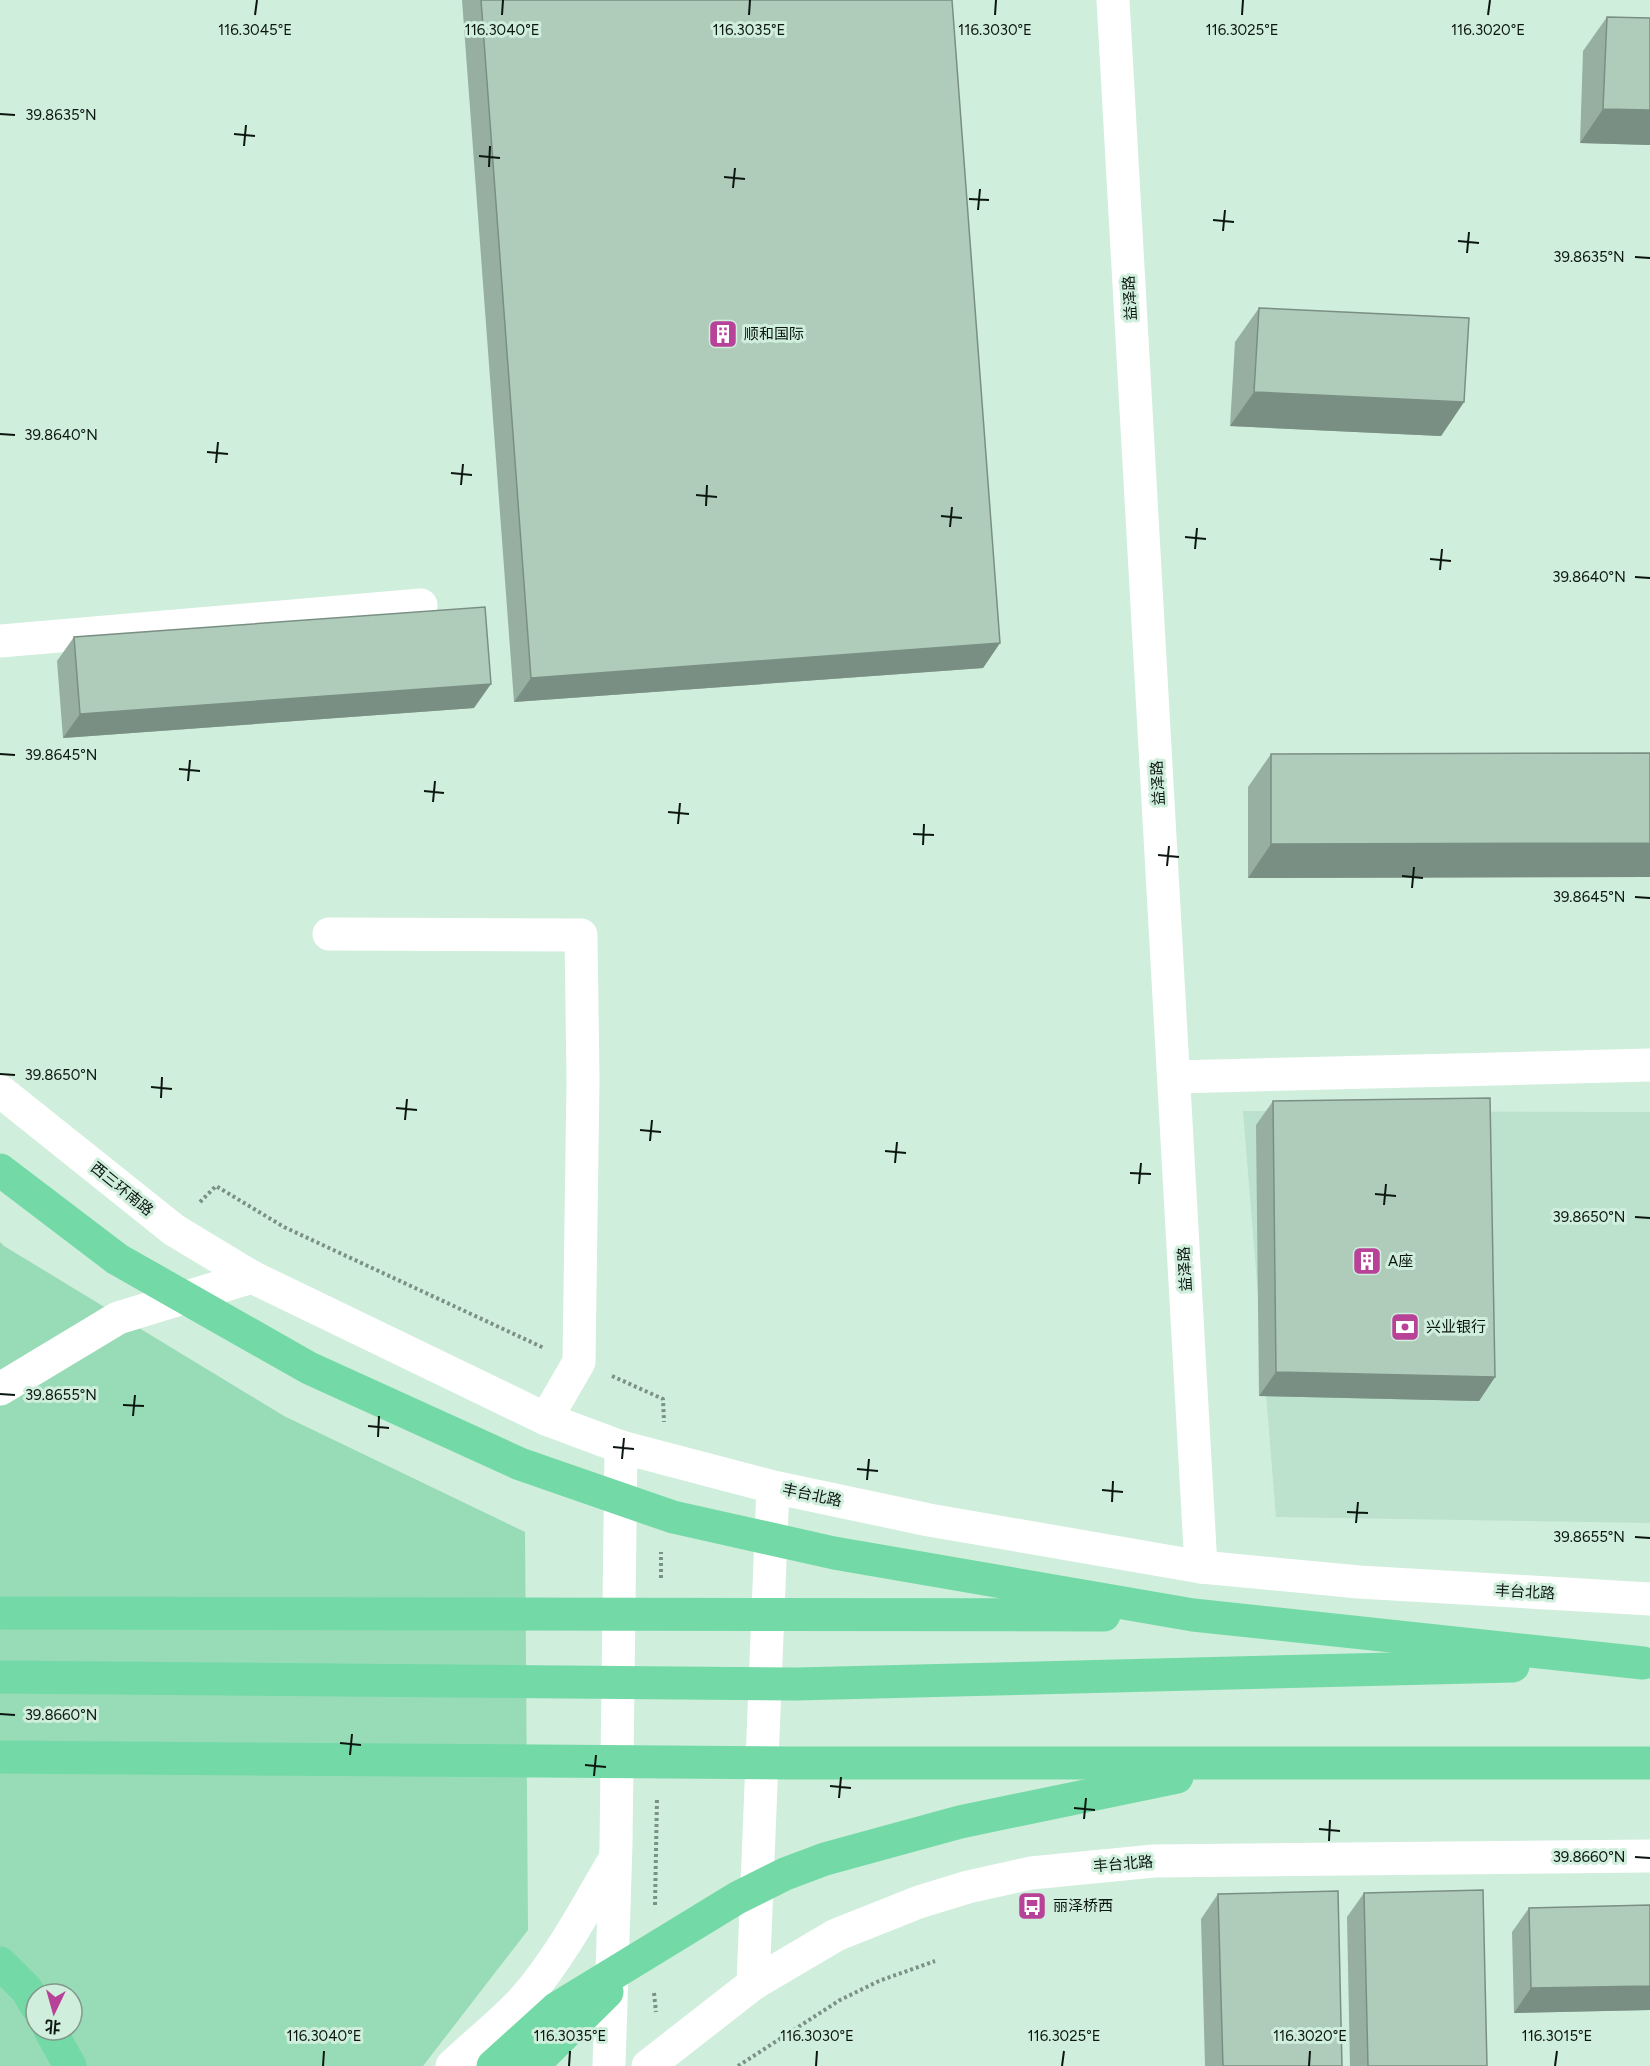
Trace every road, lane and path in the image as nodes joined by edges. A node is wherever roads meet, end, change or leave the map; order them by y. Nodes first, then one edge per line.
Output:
1 (1113, 0) edge
2 (421, 605) dead end
3 (0, 641) edge
4 (329, 934) dead end
5 (1650, 1065) edge
6 (1175, 1077) junction
7 (0, 1091) edge
8 (0, 1170) edge
9 (174, 1230) junction
10 (252, 1277) junction
11 (579, 1362) junction
12 (0, 1389) edge
13 (546, 1419) junction
14 (621, 1447) junction
15 (664, 1459) junction
16 (773, 1487) junction
17 (662, 1551) dead end
18 (1201, 1567) junction
19 (661, 1586) dead end
20 (1650, 1599) edge
21 (0, 1613) edge
22 (1192, 1615) junction
23 (1646, 1663) edge
24 (0, 1677) edge
25 (0, 1757) edge
26 (1246, 1763) junction
27 (1650, 1763) edge
28 (657, 1786) dead end
29 (1650, 1856) edge
30 (615, 1858) junction
31 (655, 1916) dead end
32 (647, 1953) junction
33 (935, 1961) dead end
34 (0, 1963) edge
35 (753, 1984) junction
36 (24, 1987) edge
37 (654, 1987) dead end
38 (57, 2042) edge
39 (656, 2059) edge
40 (70, 2066) edge
41 (452, 2066) edge
42 (493, 2066) edge
43 (532, 2066) edge
44 (609, 2066) edge
45 (738, 2066) edge

1 - 6 street, 益泽路
2 - 3 street
4 - 11 street
5 - 6 street
6 - 18 street, 益泽路
7 - 9 street, 西三环南路
8 - 22 highway
9 - 10 street, 西三环南路
9 - 11 path
10 - 12 street
10 - 13 street, 西三环南路
11 - 13 street
11 - 15 path
13 - 14 street, 丰台北路
14 - 15 street, 丰台北路
14 - 30 street
15 - 16 street, 丰台北路
16 - 18 street, 丰台北路
16 - 35 street
17 - 19 path
18 - 20 street, 丰台北路
21 - 22 highway
22 - 23 highway
23 - 24 highway
25 - 26 highway
26 - 27 highway
26 - 32 highway
28 - 31 path
29 - 35 street, 丰台北路
30 - 41 street
30 - 44 street
32 - 42 highway
32 - 43 highway
33 - 45 path
34 - 36 highway
35 - 39 street, 丰台北路
37 - 39 path
38 - 40 highway

